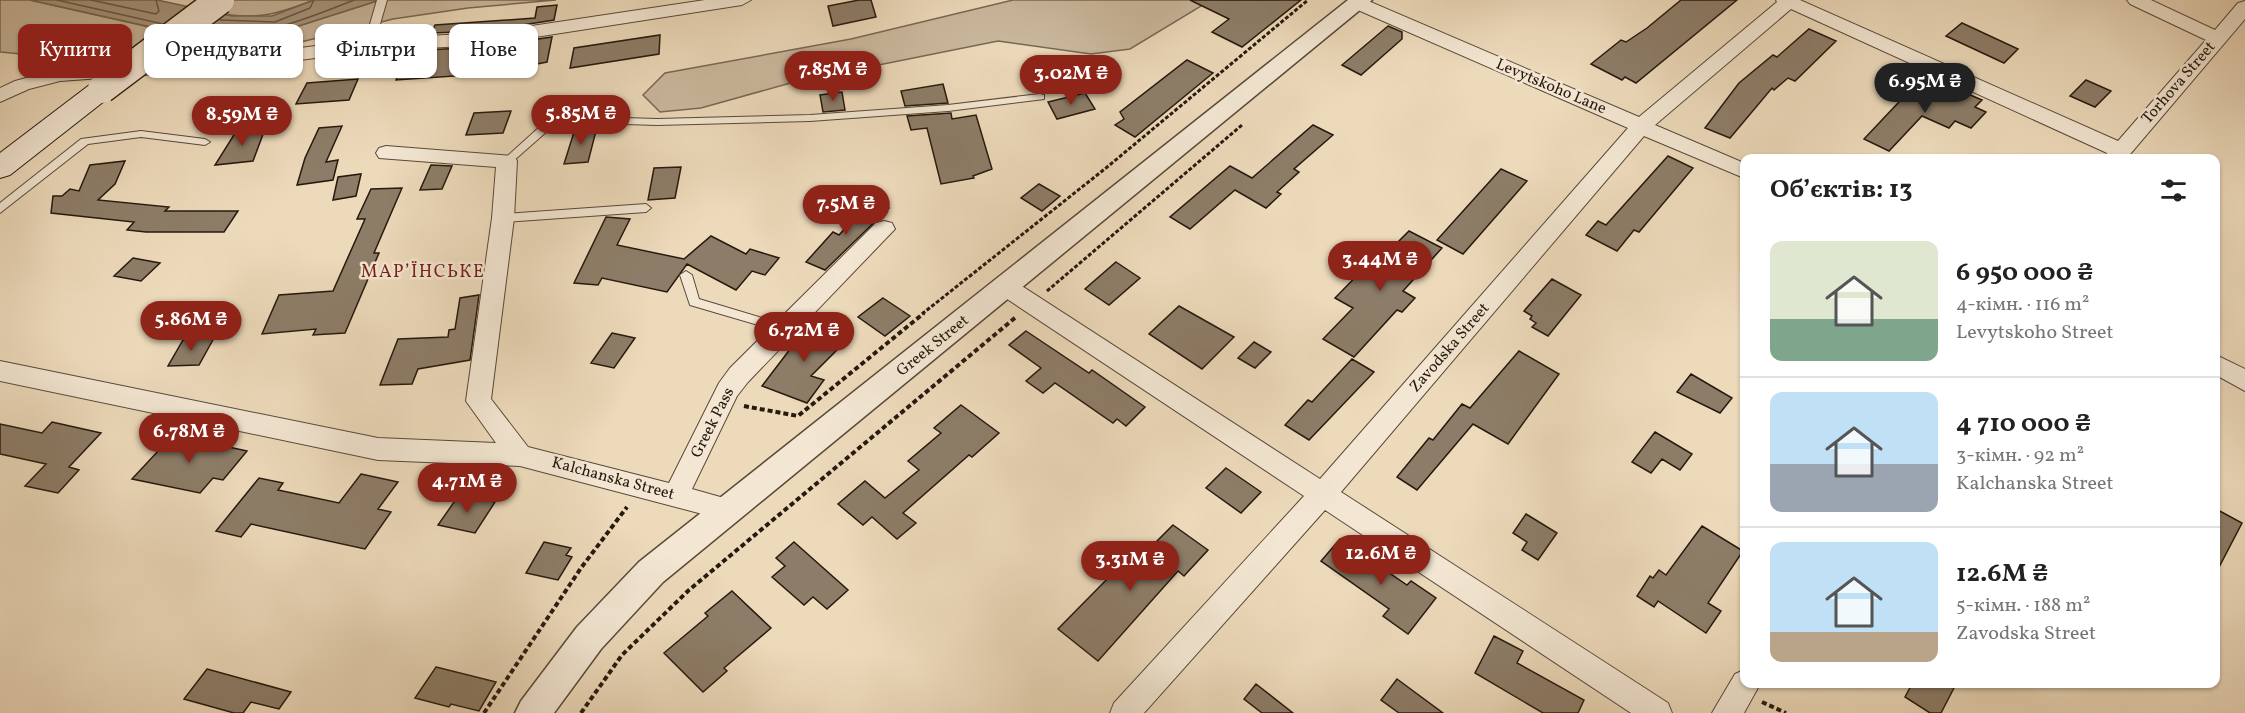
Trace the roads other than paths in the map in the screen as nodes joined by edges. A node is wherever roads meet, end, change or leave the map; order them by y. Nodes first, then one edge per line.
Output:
1 (220, 0) edge
2 (382, 0) edge
3 (742, 0) edge
4 (2136, 0) edge
5 (1789, 1) edge
6 (1359, 2) edge
7 (2245, 7) edge
8 (376, 24) edge
9 (2218, 38) junction
10 (437, 42) edge
11 (315, 52) edge
12 (0, 96) edge
13 (1040, 97) dead end
14 (1641, 126) junction
15 (205, 142) dead end
16 (386, 153) dead end
17 (2115, 154) edge
18 (2118, 154) edge
19 (507, 161) junction
20 (0, 168) edge
21 (1740, 169) edge
22 (646, 208) dead end
23 (0, 209) edge
24 (503, 218) junction
25 (884, 229) dead end
26 (686, 275) dead end
27 (1006, 287) junction
28 (785, 329) junction
29 (2220, 366) edge
30 (0, 371) edge
31 (2245, 381) edge
32 (520, 455) junction
33 (1323, 494) junction
34 (676, 496) junction
35 (729, 510) junction
36 (1743, 688) edge
37 (534, 713) edge
38 (1125, 713) edge
39 (1657, 713) edge
40 (1727, 713) edge

1 - 20 main road, bridge
2 - 8 lane
3 - 10 street
4 - 9 street
5 - 14 street, Zavodska Street
5 - 17 street
6 - 14 street, Levytskoho Lane
6 - 27 street, Greek Street
7 - 9 street, Torhova Street
9 - 18 street, Torhova Street
11 - 12 street
13 - 19 lane
14 - 21 street, Levytskoho Lane
14 - 33 street, Zavodska Street
15 - 23 lane
16 - 19 street
19 - 24 street
22 - 24 lane
24 - 32 street
25 - 28 street, Greek Pass
26 - 28 lane
27 - 33 street
27 - 35 street, Greek Street
28 - 34 street, Greek Pass
29 - 31 street
30 - 32 street, Kalchanska Street
32 - 34 street, Kalchanska Street
33 - 38 street, Zavodska Street
33 - 39 street
34 - 35 street, Kalchanska Street
35 - 37 street, Greek Street
36 - 40 street

